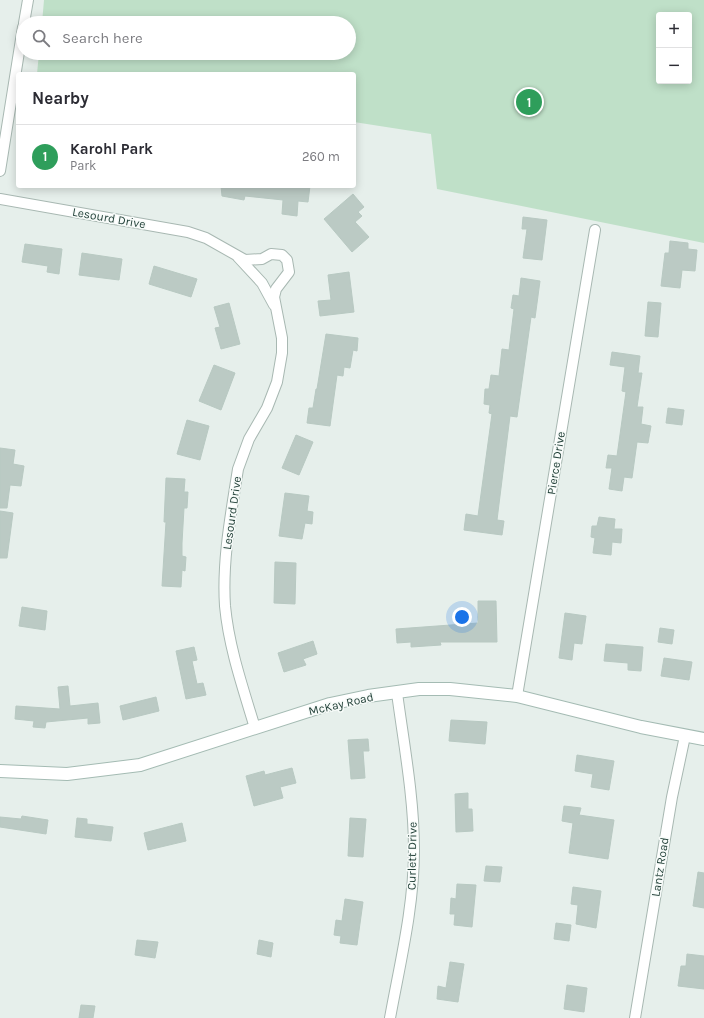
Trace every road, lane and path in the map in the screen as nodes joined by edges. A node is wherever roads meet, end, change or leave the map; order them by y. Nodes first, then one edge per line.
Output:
1 (28, 0) edge
2 (25, 16) edge
3 (18, 60) edge
4 (0, 171) edge
5 (0, 199) edge
6 (595, 230) dead end
7 (237, 256) junction
8 (274, 305) junction
9 (397, 693) junction
10 (517, 696) junction
11 (255, 728) junction
12 (685, 736) junction
13 (704, 738) edge
14 (0, 771) edge
15 (390, 1018) edge
16 (636, 1018) edge

1 - 2 street
3 - 4 street
5 - 7 street, Lesourd Drive
6 - 10 street, Pierce Drive
7 - 8 street, Lesourd Drive
7 - 8 street, Lesourd Drive
8 - 11 street, Lesourd Drive
9 - 10 street, McKay Road
9 - 11 street, McKay Road
9 - 15 street, Curlett Drive
10 - 12 street, McKay Road
11 - 14 street, McKay Road
12 - 13 street
12 - 16 street, Lantz Road

